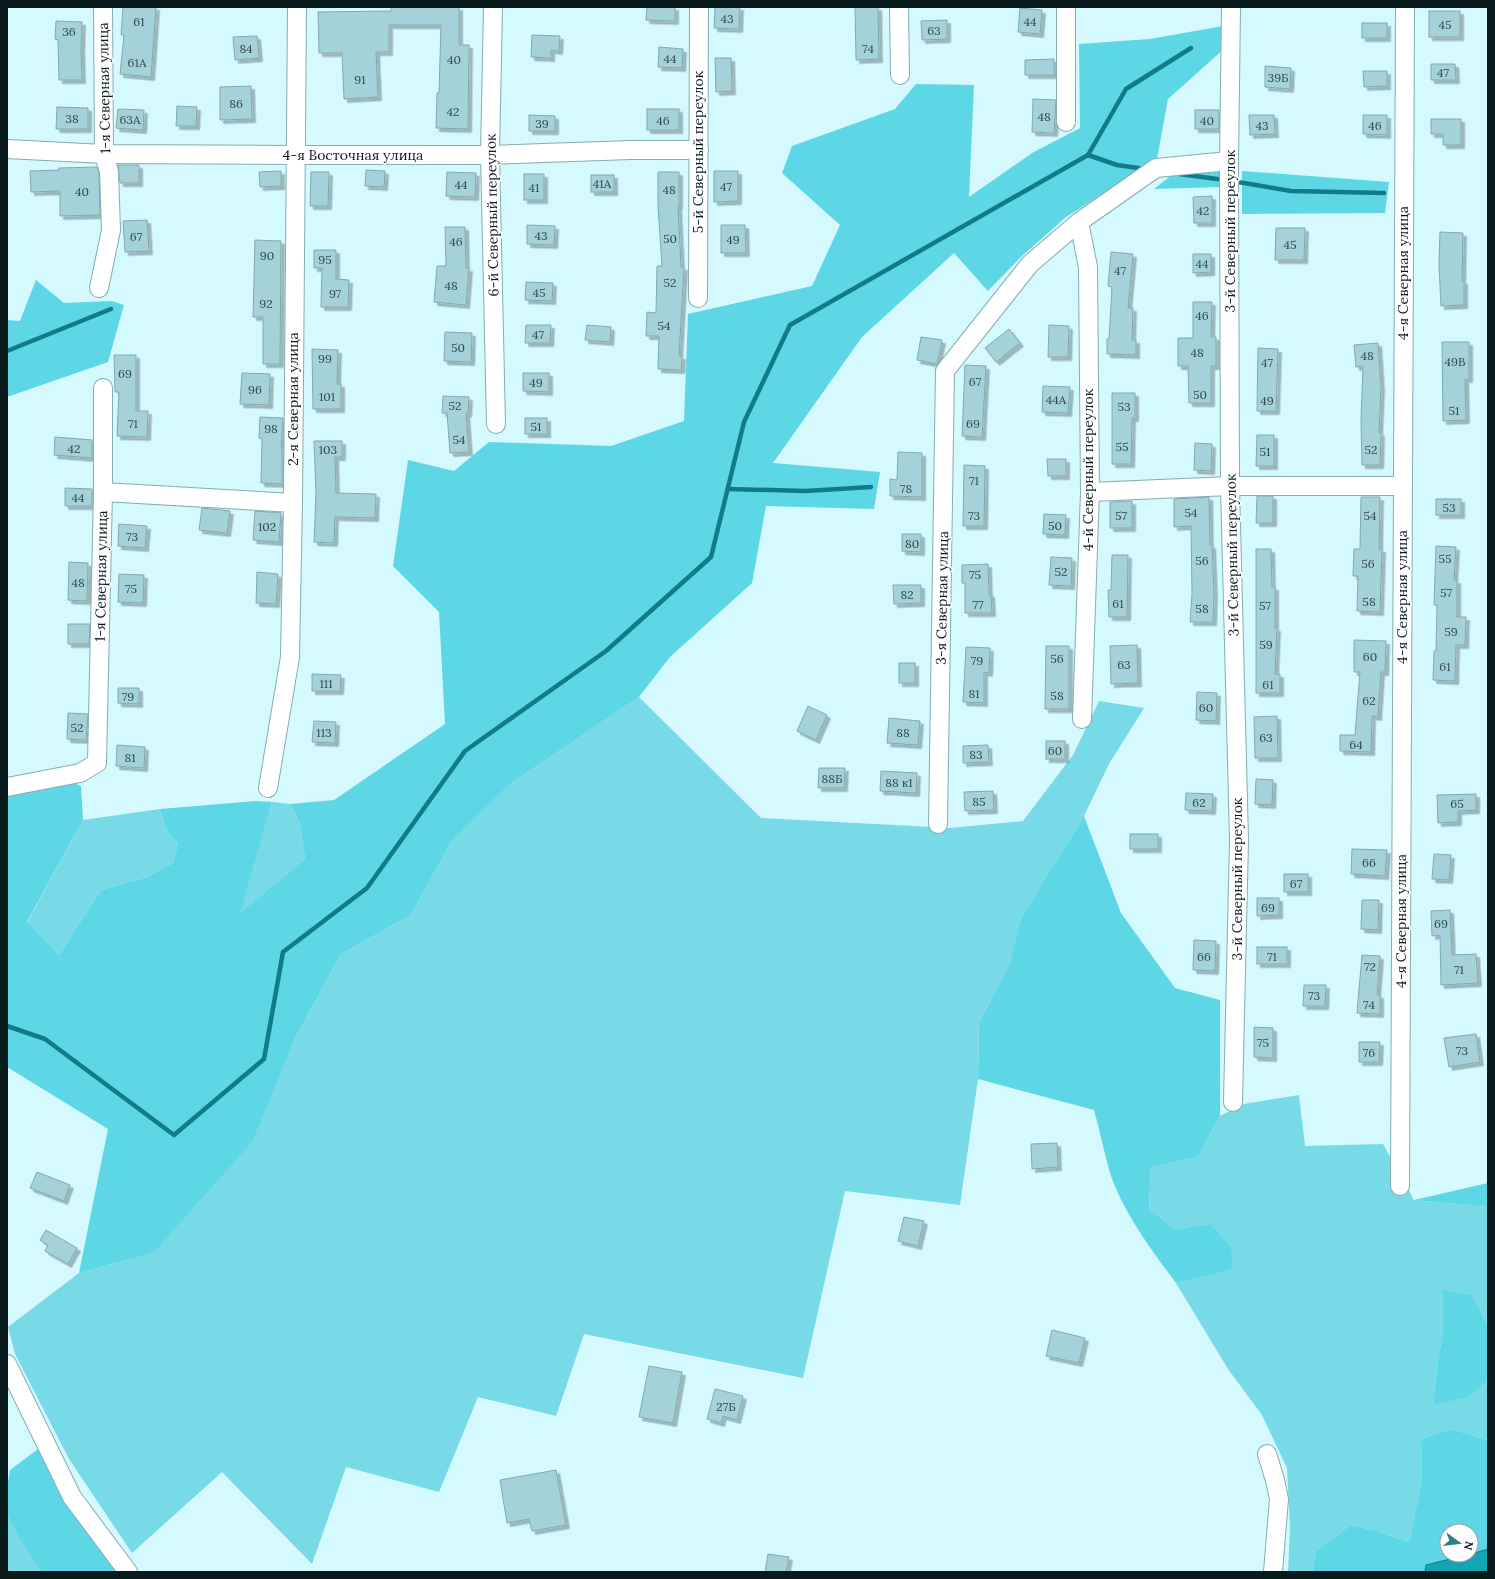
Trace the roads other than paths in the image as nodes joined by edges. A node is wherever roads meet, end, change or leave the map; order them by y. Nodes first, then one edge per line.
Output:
1 (103, 7) edge
2 (297, 7) edge
3 (493, 7) edge
4 (699, 7) edge
5 (899, 7) edge
6 (1066, 7) edge
7 (1231, 7) edge
8 (1405, 7) edge
9 (900, 75) dead end
10 (1066, 122) dead end
11 (7, 149) edge
12 (699, 150) junction
13 (104, 154) junction
14 (295, 155) junction
15 (490, 155) junction
16 (1229, 161) junction
17 (1079, 222) junction
18 (99, 288) dead end
19 (698, 298) dead end
20 (103, 388) dead end
21 (496, 424) dead end
22 (1230, 486) junction
23 (1402, 486) junction
24 (103, 492) junction
25 (1090, 492) junction
26 (293, 503) junction
27 (1082, 719) dead end
28 (7, 787) edge
29 (268, 788) dead end
30 (938, 824) dead end
31 (1233, 1102) dead end
32 (1400, 1186) dead end
33 (7, 1364) edge
34 (1267, 1454) dead end
35 (128, 1572) edge
36 (1273, 1572) edge

1 - 13 street, 1-я Северная улица
2 - 14 street, 2-я Северная улица
3 - 15 street, 6-й Северный переулок
4 - 12 street, 5-й Северный переулок
5 - 9 street
6 - 10 street
7 - 16 street, 3-й Северный переулок
8 - 23 street, 4-я Северная улица
11 - 13 street, 4-я Восточная улица
12 - 15 street, 4-я Восточная улица
12 - 19 street, 5-й Северный переулок
13 - 14 street, 4-я Восточная улица
13 - 18 street, 1-я Северная улица
14 - 15 street, 4-я Восточная улица
14 - 26 street, 2-я Северная улица
15 - 21 street, 6-й Северный переулок
16 - 17 street
16 - 22 street, 3-й Северный переулок
17 - 25 street, 4-й Северный переулок
17 - 30 street, 3-я Северная улица
20 - 24 street, 1-я Северная улица
22 - 23 street
22 - 25 street
22 - 31 street, 3-й Северный переулок
23 - 32 street, 4-я Северная улица
24 - 26 street
24 - 28 street, 1-я Северная улица
25 - 27 street, 4-й Северный переулок
26 - 29 street, 2-я Северная улица
33 - 35 street
34 - 36 street

